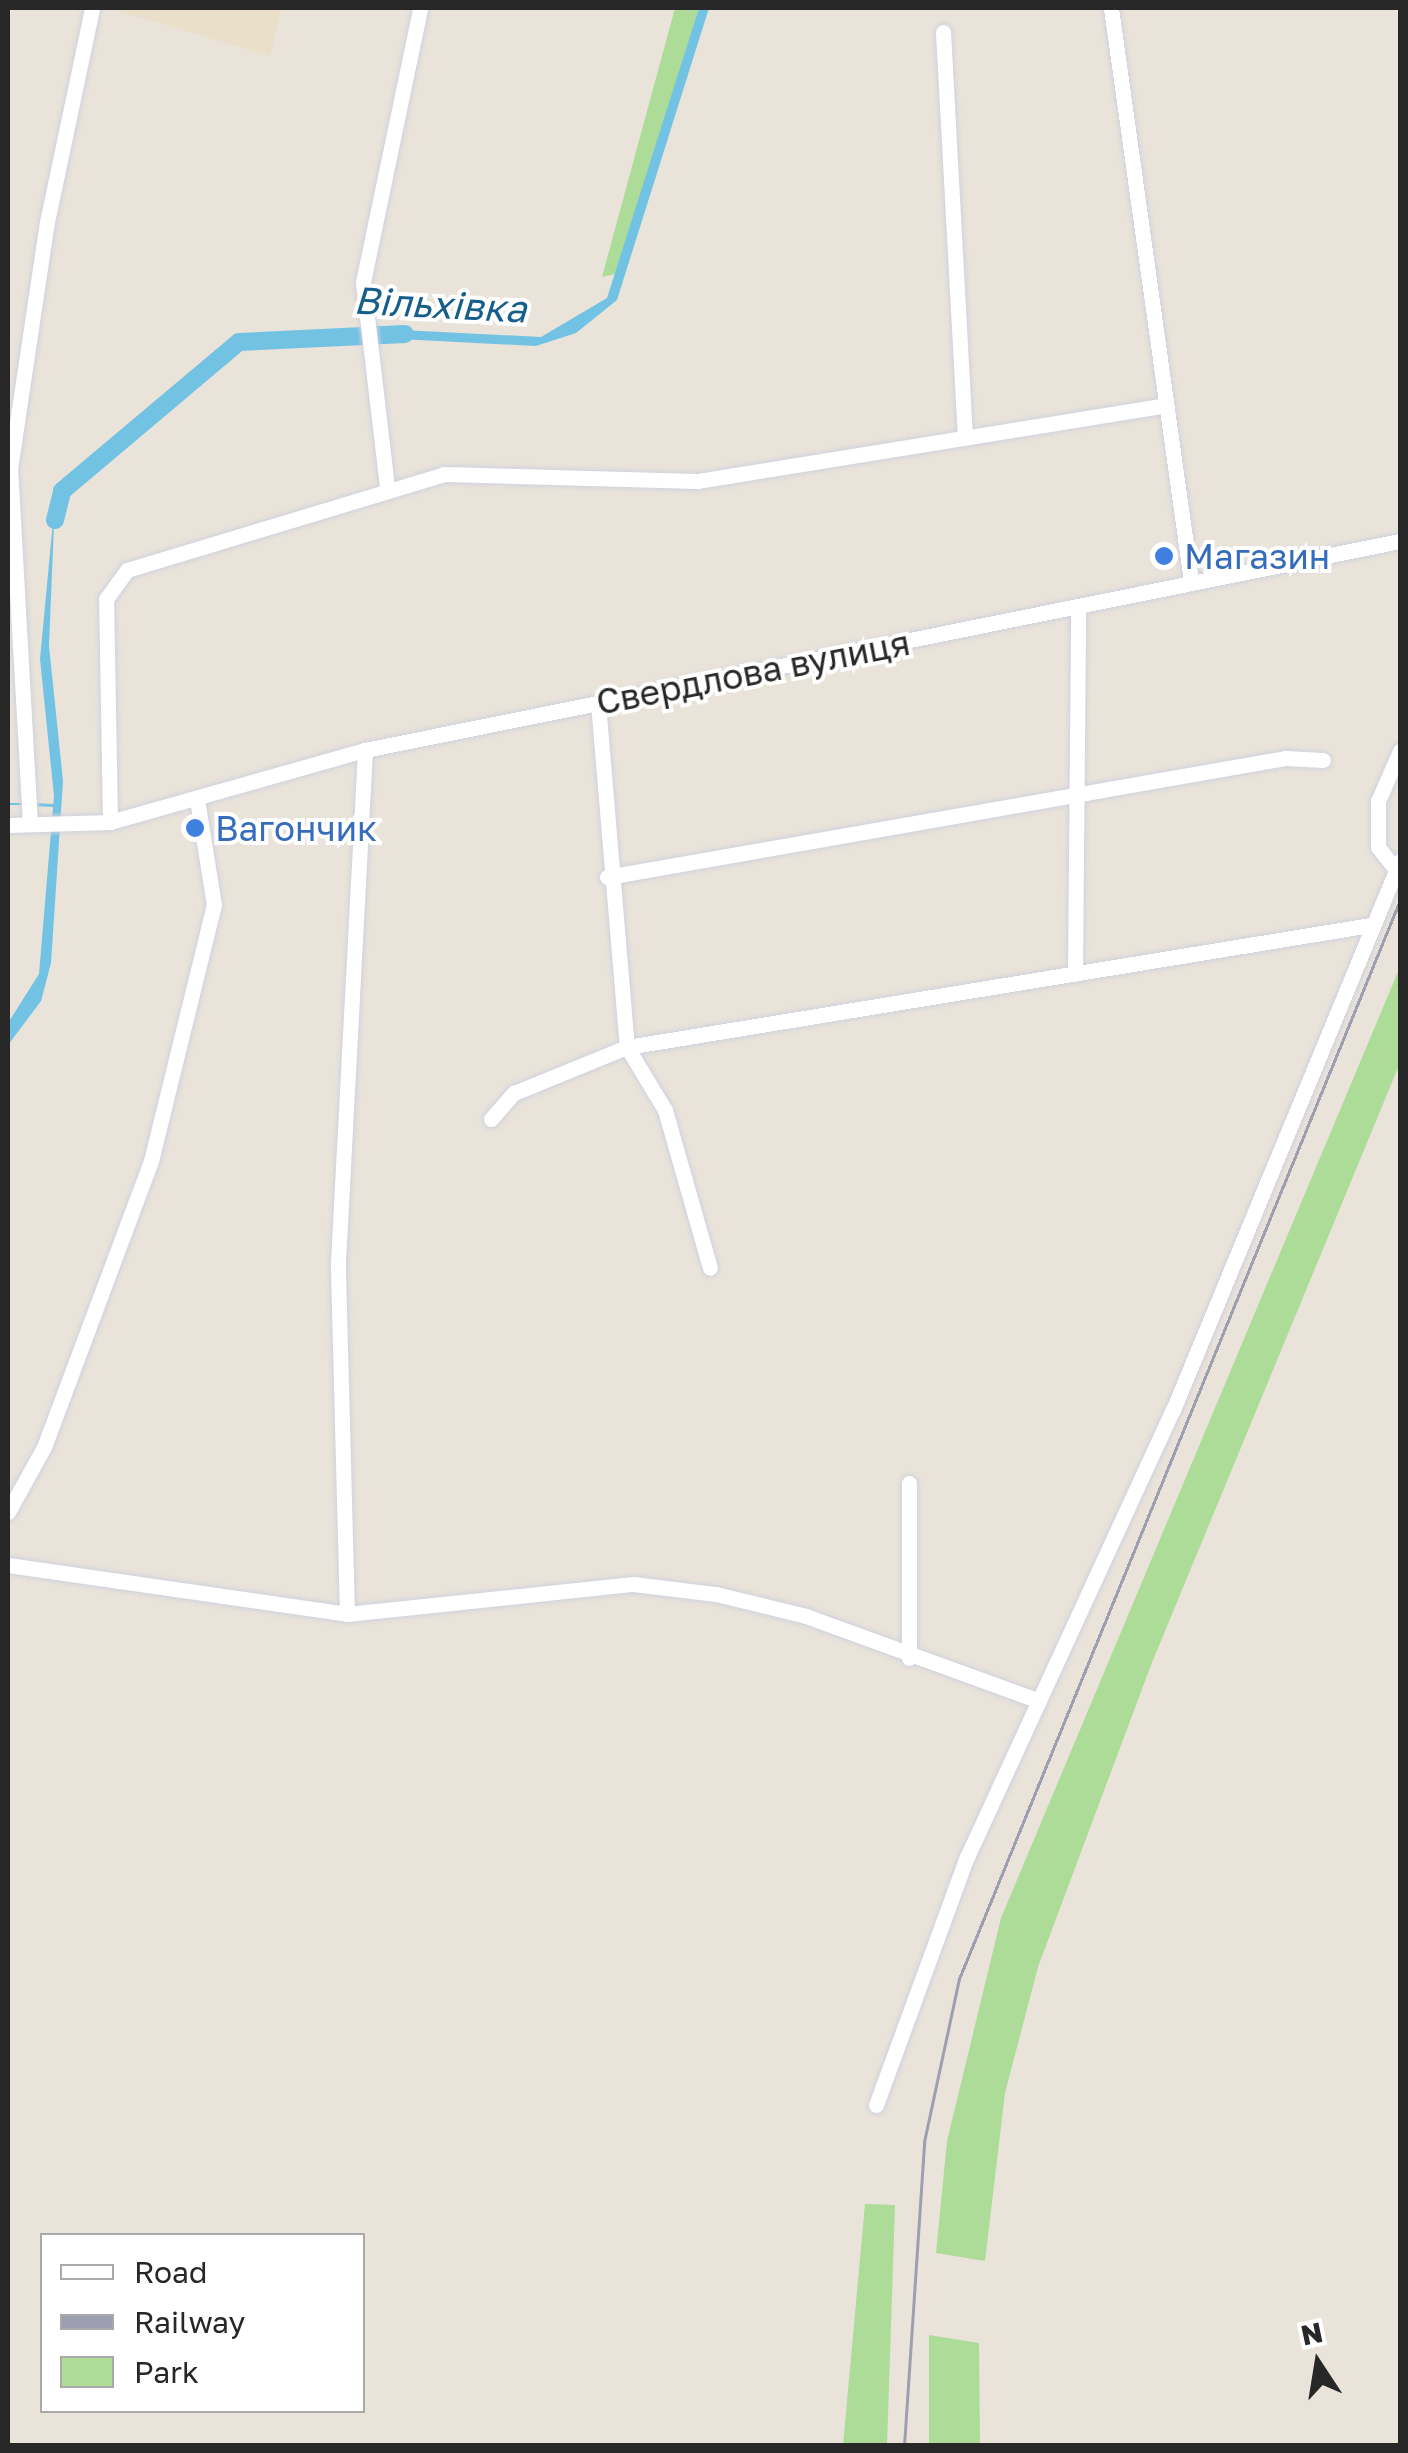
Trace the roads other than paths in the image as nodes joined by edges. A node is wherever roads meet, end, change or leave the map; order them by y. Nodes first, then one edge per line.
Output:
1 (92, 8) edge
2 (420, 8) edge
3 (1111, 8) edge
4 (943, 32) dead end
5 (1166, 405) junction
6 (965, 437) junction
7 (387, 487) junction
8 (1400, 541) edge
9 (1191, 581) junction
10 (1078, 606) junction
11 (598, 703) junction
12 (364, 750) junction
13 (1400, 751) edge
14 (1323, 760) dead end
15 (1072, 794) junction
16 (197, 799) junction
17 (110, 822) junction
18 (36, 824) junction
19 (8, 825) edge
20 (1399, 866) edge
21 (607, 876) junction
22 (1370, 925) junction
23 (1075, 974) junction
24 (628, 1046) junction
25 (491, 1119) dead end
26 (710, 1268) dead end
27 (909, 1484) dead end
28 (8, 1512) edge
29 (8, 1565) edge
30 (347, 1614) junction
31 (908, 1658) junction
32 (1039, 1701) junction
33 (876, 2105) dead end

1 - 18 street
2 - 7 street
3 - 5 street
4 - 6 street
5 - 6 street
5 - 9 street
6 - 7 street
7 - 17 street
8 - 9 street, Свердлова вулиця
9 - 10 street, Свердлова вулиця
10 - 11 street, Свердлова вулиця
10 - 15 street
11 - 12 street, Свердлова вулиця
11 - 21 street
12 - 16 street, Свердлова вулиця
12 - 30 street
13 - 20 street
14 - 15 street
15 - 21 street
15 - 23 street
16 - 17 street, Свердлова вулиця
16 - 28 street
17 - 18 street, Свердлова вулиця
18 - 19 street, Свердлова вулиця
20 - 22 street
21 - 24 street
22 - 23 street
22 - 32 street
23 - 24 street
24 - 25 street
24 - 26 street
27 - 31 street
29 - 30 street
30 - 31 street
31 - 32 street
32 - 33 street

